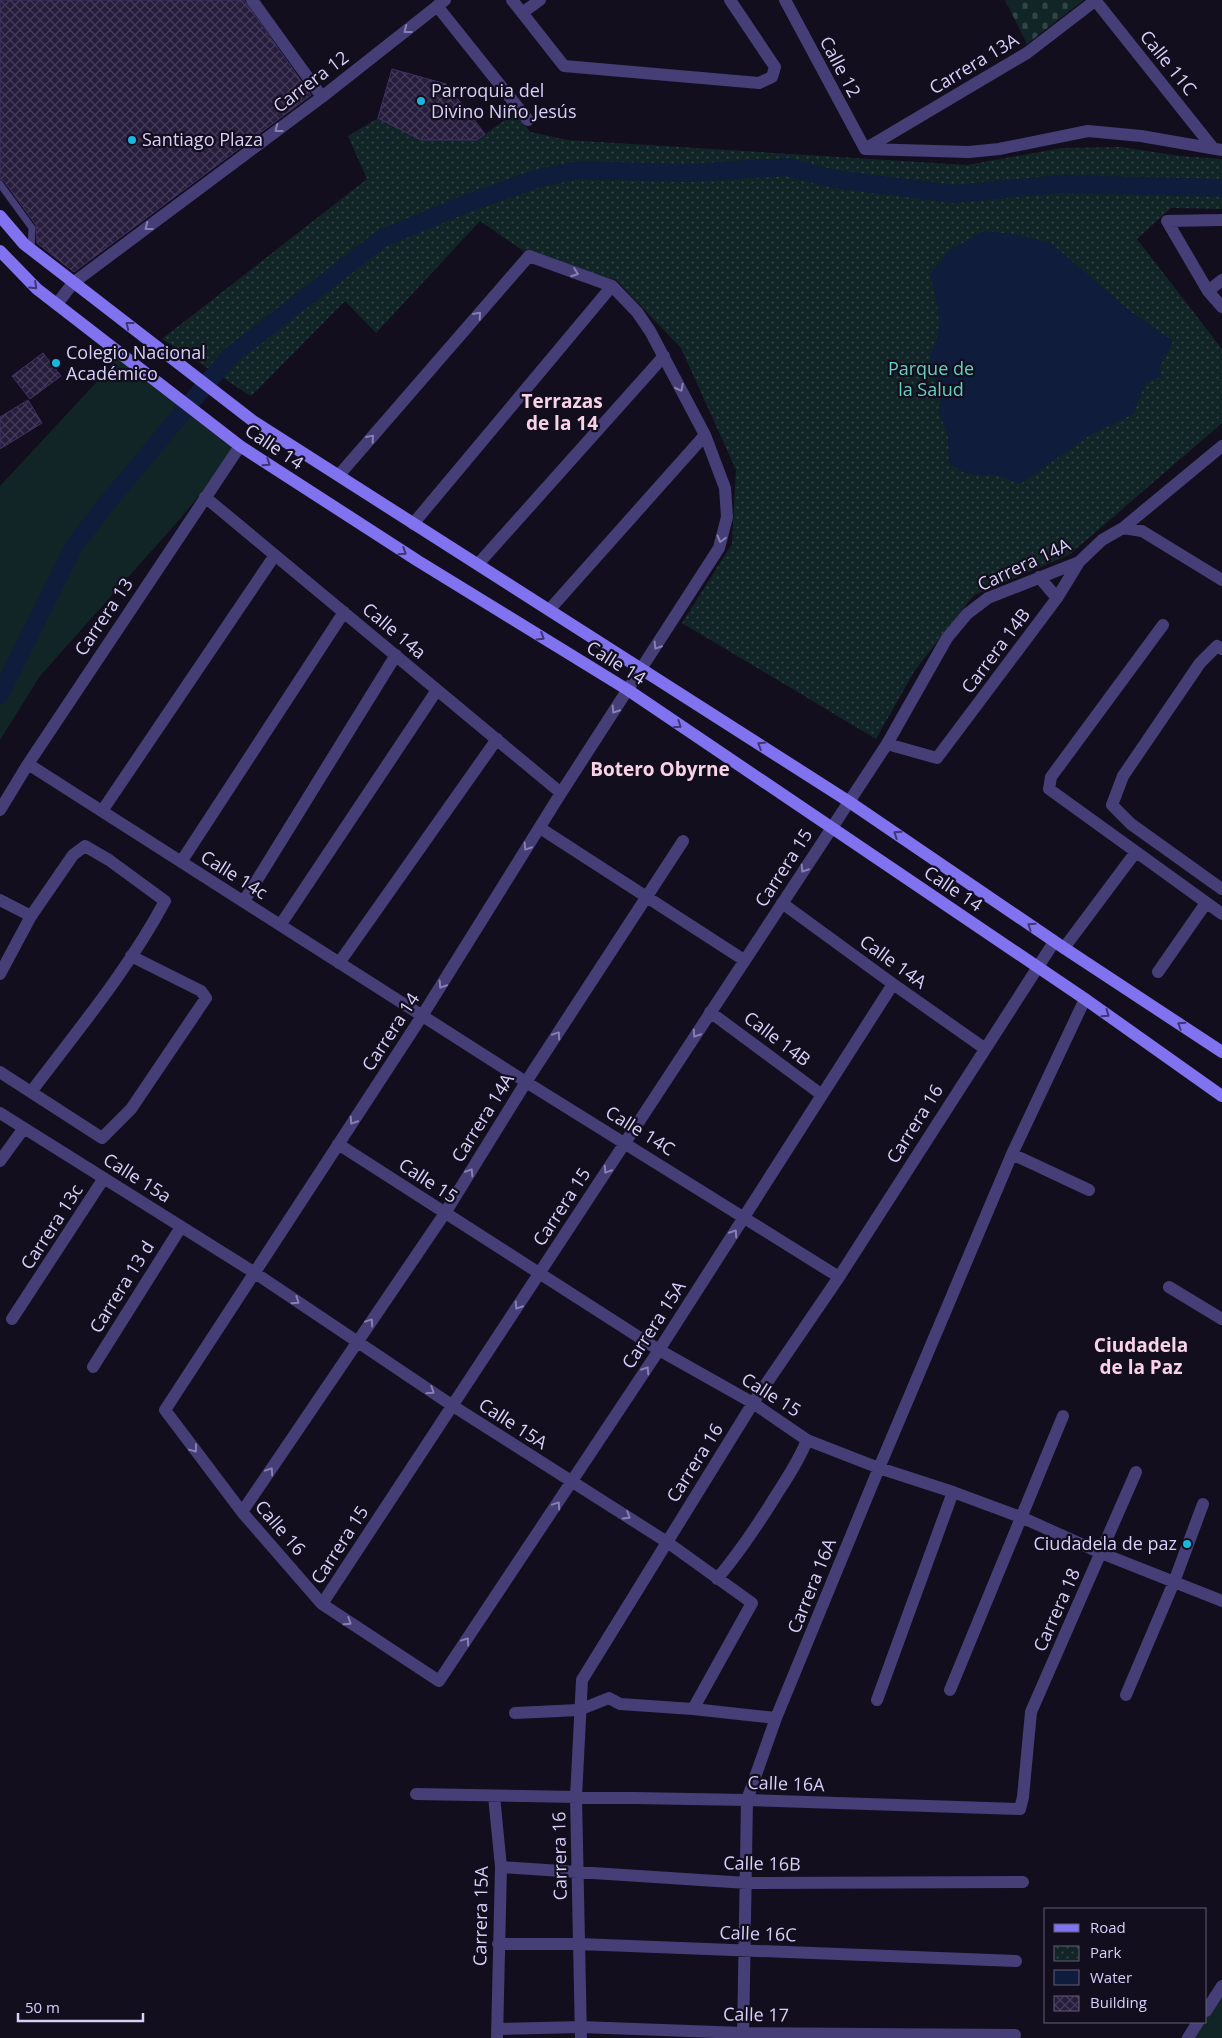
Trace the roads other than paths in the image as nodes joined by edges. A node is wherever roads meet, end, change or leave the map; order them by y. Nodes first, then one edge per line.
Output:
1 (252, 0) edge
2 (512, 0) edge
3 (540, 0) edge
4 (730, 0) edge
5 (785, 0) edge
6 (1096, 0) edge
7 (441, 3) edge
8 (522, 14) junction
9 (322, 97) junction
10 (528, 120) dead end
11 (1218, 149) edge
12 (865, 150) junction
13 (0, 184) edge
14 (1, 220) edge
15 (1222, 220) edge
16 (31, 249) junction
17 (0, 251) edge
18 (1222, 280) edge
19 (73, 283) junction
20 (612, 286) junction
21 (1208, 291) junction
22 (57, 304) junction
23 (1222, 307) edge
24 (664, 356) junction
25 (705, 436) junction
26 (240, 446) junction
27 (1222, 446) edge
28 (339, 474) junction
29 (205, 497) junction
30 (413, 524) junction
31 (1122, 528) junction
32 (275, 555) junction
33 (1079, 562) junction
34 (479, 564) junction
35 (1219, 574) edge
36 (1040, 577) junction
37 (1057, 598) junction
38 (550, 609) junction
39 (344, 612) junction
40 (1163, 625) dead end
41 (1222, 649) edge
42 (396, 655) junction
43 (642, 670) junction
44 (437, 690) junction
45 (628, 690) junction
46 (497, 739) junction
47 (888, 744) junction
48 (28, 764) junction
49 (561, 792) junction
50 (848, 801) junction
51 (0, 810) edge
52 (102, 811) junction
53 (540, 828) junction
54 (831, 828) junction
55 (683, 841) dead end
56 (1135, 853) junction
57 (181, 862) junction
58 (1222, 889) edge
59 (649, 897) junction
60 (0, 900) edge
61 (244, 901) junction
62 (782, 902) junction
63 (1206, 903) junction
64 (1222, 914) edge
65 (31, 916) junction
66 (281, 924) junction
67 (1059, 945) junction
68 (131, 956) junction
69 (744, 960) junction
70 (339, 963) junction
71 (1037, 967) junction
72 (1158, 972) dead end
73 (0, 974) edge
74 (892, 984) junction
75 (1085, 999) junction
76 (710, 1012) junction
77 (422, 1016) junction
78 (984, 1048) junction
79 (1222, 1052) edge
80 (0, 1072) edge
81 (526, 1082) junction
82 (31, 1092) junction
83 (822, 1095) junction
84 (1222, 1096) edge
85 (0, 1113) edge
86 (24, 1128) junction
87 (625, 1143) junction
88 (338, 1144) junction
89 (1012, 1154) junction
90 (0, 1161) edge
91 (104, 1178) junction
92 (1089, 1190) dead end
93 (445, 1213) junction
94 (745, 1216) junction
95 (181, 1227) junction
96 (255, 1273) junction
97 (540, 1273) junction
98 (839, 1277) junction
99 (1169, 1287) dead end
100 (12, 1319) dead end
101 (1222, 1319) edge
102 (357, 1342) junction
103 (659, 1350) junction
104 (93, 1367) dead end
105 (753, 1403) junction
106 (453, 1406) junction
107 (165, 1410) joint
108 (1063, 1416) dead end
109 (807, 1440) junction
110 (879, 1468) junction
111 (1136, 1472) dead end
112 (572, 1482) junction
113 (953, 1492) junction
114 (1204, 1504) dead end
115 (242, 1512) junction
116 (1023, 1518) junction
117 (667, 1542) junction
118 (1101, 1554) junction
119 (717, 1579) junction
120 (1174, 1582) junction
121 (1222, 1601) edge
122 (322, 1604) junction
123 (1046, 1680) joint
124 (439, 1681) joint
125 (950, 1690) dead end
126 (1126, 1695) dead end
127 (877, 1700) dead end
128 (693, 1709) junction
129 (579, 1710) junction
130 (515, 1713) dead end
131 (776, 1718) junction
132 (416, 1794) dead end
133 (494, 1796) junction
134 (576, 1797) junction
135 (747, 1800) junction
136 (501, 1866) junction
137 (578, 1870) junction
138 (1023, 1882) dead end
139 (747, 1883) junction
140 (498, 1944) junction
141 (579, 1944) junction
142 (744, 1952) junction
143 (1016, 1961) dead end
144 (1222, 1986) edge
145 (1207, 2009) edge
146 (1197, 2023) edge
147 (497, 2033) edge
148 (581, 2033) edge
149 (1015, 2035) dead end
150 (743, 2036) edge
151 (1188, 2038) edge

1 - 9 street
2 - 8 street
3 - 8 street
4 - 8 street
5 - 12 street, Calle 12
6 - 11 street, Calle 11C
6 - 12 street, Carrera 13A
7 -> 9 street, Carrera 12
7 - 10 street
9 -> 19 street, Carrera 12
11 - 12 street
13 - 16 lane
14 - 16 main road, Calle 14
15 - 21 street
16 - 19 main road, Calle 14
17 -> 22 main road, Calle 14
18 - 21 street
19 - 22 street, Carrera 12
28 -> 19 main road, Calle 14
20 - 24 street, Carrera 14
28 -> 20 street
20 - 30 street
21 - 23 street
22 - 26 main road, Calle 14
24 -> 25 street, Carrera 14
24 - 34 street
25 - 38 street
25 -> 43 street, Carrera 14
26 - 29 street, Carrera 13
26 -> 45 main road, Calle 14
27 - 31 street, Carrera 14A
28 - 30 main road, Calle 14
29 - 32 street, Calle 14a
29 - 48 street, Carrera 13
30 - 34 main road, Calle 14
31 - 33 street, Carrera 14A
31 - 35 street
32 - 39 street, Calle 14a
32 - 52 street
33 - 36 street, Carrera 14A
33 - 37 street, Carrera 14B
34 - 38 main road, Calle 14
36 - 37 street
36 - 47 street, Carrera 14A
37 - 47 street, Carrera 14B
38 - 43 main road, Calle 14
39 - 42 street, Calle 14a
39 - 57 street
40 - 56 street
41 - 58 street
42 - 44 street, Calle 14a
42 - 61 street
43 - 45 street, Carrera 14
50 -> 43 main road, Calle 14
44 - 46 street, Calle 14a
44 - 66 street
45 -> 49 street, Carrera 14
45 -> 54 main road, Calle 14
46 - 49 street, Calle 14a
46 - 70 street
47 - 50 street, Carrera 14A
48 - 51 street, Carrera 13
48 - 52 street, Calle 14c
49 - 53 street, Carrera 14
50 - 54 street, Carrera 14A
67 -> 50 main road, Calle 14
52 - 57 street, Calle 14c
53 - 59 street
53 -> 77 street, Carrera 14
54 -> 62 street, Carrera 15
54 - 71 main road, Calle 14
55 - 59 street, Carrera 14A
56 - 63 street
56 - 67 street, Carrera 16
57 - 61 street, Calle 14c
59 - 69 street
81 -> 59 street, Carrera 14A
60 - 65 street
61 - 66 street, Calle 14c
62 - 69 street, Carrera 15
62 - 74 street, Calle 14A
63 - 64 street
63 - 72 street
65 - 68 street
65 - 73 street
66 - 70 street, Calle 14c
67 - 71 street, Carrera 16
79 -> 67 main road, Calle 14
68 - 82 street
68 - 82 street
69 - 76 street, Carrera 15
70 - 77 street, Calle 14c
71 - 75 main road, Calle 14
71 - 78 street, Carrera 16
74 - 78 street, Calle 14A
74 - 83 street, Carrera 15A
75 -> 84 main road, Calle 14
75 - 89 street, Carrera 16A
76 - 83 street, Calle 14B
76 -> 87 street, Carrera 15
77 - 81 street, Calle 14C
77 -> 88 street, Carrera 14
78 - 98 street, Carrera 16
80 - 82 street
81 - 87 street, Calle 14C
93 -> 81 street, Carrera 14A
83 - 94 street, Carrera 15A
85 - 86 street, Calle 15a
86 - 90 street
86 - 91 street, Calle 15a
87 - 94 street, Calle 14C
87 -> 97 street, Carrera 15
88 - 93 street, Calle 15
88 - 96 street, Carrera 14
89 - 92 street
89 - 110 street, Carrera 16A
91 - 95 street, Calle 15a
91 - 100 street, Carrera 13c
93 - 97 street, Calle 15
102 -> 93 street, Carrera 14A
94 - 98 street, Calle 14C
103 -> 94 street, Carrera 15A
95 - 96 street, Calle 15a
95 - 104 street, Carrera 13 d
96 -> 102 street, Calle 15A
96 - 107 street, Carrera 14
97 - 103 street, Calle 15
97 -> 106 street, Carrera 15
98 - 105 street, Carrera 16
99 - 101 street
102 -> 106 street, Calle 15A
115 -> 102 street, Carrera 14A
103 - 105 street, Calle 15
112 -> 103 street, Carrera 15A
105 - 109 street, Calle 15
105 - 117 street, Carrera 16
106 - 112 street, Calle 15A
106 - 122 street, Carrera 15
107 -> 115 street, Calle 16
108 - 116 street
109 - 110 street, Calle 15
109 - 119 street
110 - 113 street, Calle 15
110 - 131 street, Carrera 16A
111 - 118 street, Carrera 18
112 -> 117 street, Calle 15A
124 -> 112 street, Carrera 15A
113 - 116 street, Calle 15
113 - 127 street
114 - 120 street
115 - 122 street, Calle 16
116 - 118 street, Calle 15
116 - 125 street
117 - 119 street, Calle 15A
117 - 129 street, Carrera 16
118 - 120 street, Calle 15
118 - 123 street, Carrera 18
119 - 128 street, Calle 15A
120 - 121 street, Calle 15
120 - 126 street
122 -> 124 street, Calle 16
123 - 135 street, Calle 16A
128 - 129 street
128 - 131 street
129 - 130 street
129 - 134 street, Carrera 16
131 - 135 street, Carrera 16A
132 - 133 street, Calle 16A
133 - 134 street, Calle 16A
133 - 136 street, Carrera 15A
134 - 135 street, Calle 16A
134 - 137 street, Carrera 16
135 - 139 street, Carrera 16A
136 - 137 street, Calle 16B
136 - 140 street, Carrera 15A
137 - 139 street, Calle 16B
137 - 141 street, Carrera 16
138 - 139 street, Calle 16B
139 - 142 street, Carrera 16A
140 - 141 street, Calle 16C
140 - 147 street, Carrera 15A
141 - 142 street, Calle 16C
141 - 148 street, Carrera 16
142 - 143 street, Calle 16C
142 - 150 street, Carrera 16A
144 - 145 street
146 - 151 street
147 - 148 street, Calle 17
148 - 150 street, Calle 17
149 - 150 street, Calle 17

